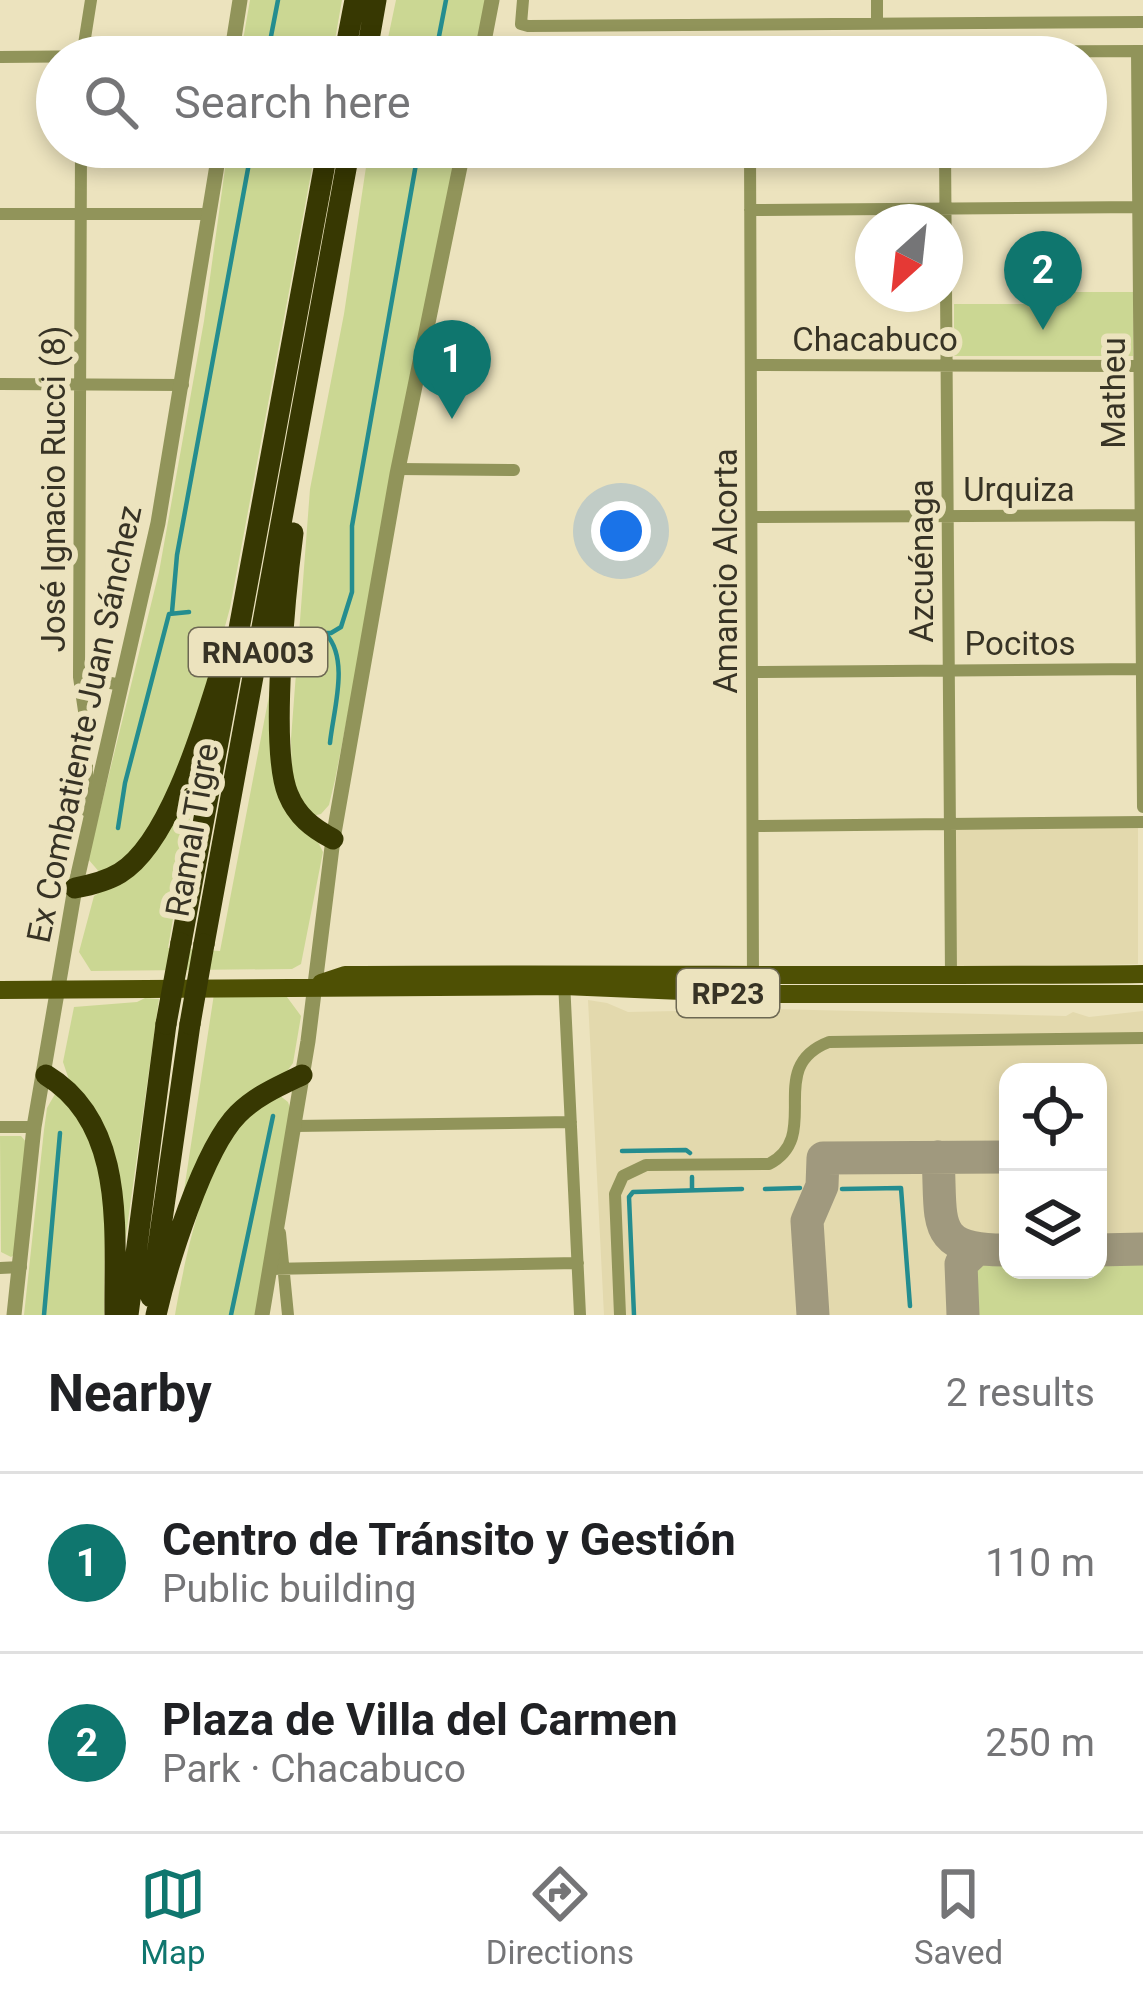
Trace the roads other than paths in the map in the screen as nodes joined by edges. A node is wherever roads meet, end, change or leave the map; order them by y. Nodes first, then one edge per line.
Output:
1 (91, 0) edge
2 (240, 0) edge
3 (355, 0) edge
4 (376, 0) edge
5 (492, 0) edge
6 (523, 0) edge
7 (877, 0) edge
8 (1143, 22) edge
9 (877, 23) junction
10 (85, 36) edge
11 (234, 36) edge
12 (348, 36) edge
13 (370, 36) edge
14 (485, 36) edge
15 (1140, 51) edge
16 (1107, 52) edge
17 (0, 57) edge
18 (36, 57) edge
19 (81, 168) edge
20 (217, 168) edge
21 (324, 168) edge
22 (346, 168) edge
23 (460, 168) edge
24 (749, 168) edge
25 (945, 168) edge
26 (946, 204) edge
27 (1141, 207) edge
28 (963, 208) edge
29 (855, 209) edge
30 (750, 210) junction
31 (80, 212) junction
32 (0, 214) edge
33 (210, 214) junction
34 (946, 312) edge
35 (312, 360) junction
36 (751, 365) junction
37 (946, 366) junction
38 (1141, 366) edge
39 (80, 383) junction
40 (0, 384) edge
41 (183, 385) junction
42 (398, 469) junction
43 (514, 470) dead end
44 (1142, 515) edge
45 (948, 516) junction
46 (752, 517) junction
47 (251, 564) junction
48 (1142, 669) edge
49 (949, 670) junction
50 (753, 672) junction
51 (79, 677) junction
52 (122, 685) junction
53 (1143, 807) edge
54 (1143, 822) edge
55 (950, 824) junction
56 (754, 826) junction
57 (87, 830) junction
58 (333, 839) junction
59 (75, 888) junction
60 (1143, 974) edge
61 (951, 976) junction
62 (564, 979) junction
63 (753, 985) junction
64 (1083, 985) junction
65 (313, 986) junction
66 (60, 988) junction
67 (0, 990) edge
68 (1143, 994) edge
69 (1143, 1038) edge
70 (46, 1075) junction
71 (302, 1075) junction
72 (571, 1122) junction
73 (0, 1126) edge
74 (295, 1126) junction
75 (34, 1127) junction
76 (578, 1264) junction
77 (21, 1267) junction
78 (0, 1268) edge
79 (277, 1269) junction
80 (14, 1315) edge
81 (115, 1315) edge
82 (128, 1315) edge
83 (153, 1315) edge
84 (262, 1315) edge
85 (288, 1315) edge
86 (580, 1315) edge
87 (620, 1315) edge

1 - 10 street
2 - 11 street
3 - 12 highway
4 - 13 highway
5 - 14 street
6 - 9 street
7 - 9 street
8 - 9 street
15 - 16 street
15 - 27 street, Matheu
17 - 18 street
19 - 31 street, José Ignacio Rucci (8)
20 - 33 street, Ex Combatiente Juan Sánchez
21 - 47 highway, RNA003
22 - 35 highway, RNA003
23 - 42 street
24 - 30 street, Amancio Alcorta
25 - 26 street, Azcuénaga
27 - 28 street
27 - 38 street, Matheu
29 - 30 street
30 - 36 street, Amancio Alcorta
31 - 32 street
31 - 33 street
31 - 39 street, José Ignacio Rucci (8)
33 - 41 street, Ex Combatiente Juan Sánchez
34 - 37 street, Azcuénaga
35 - 58 highway
35 - 83 highway, Ramal Tigre / RNA003, bridge
36 - 37 street, Chacabuco
36 - 46 street, Amancio Alcorta
37 - 38 street, Chacabuco
37 - 45 street, Azcuénaga
38 - 44 street, Matheu
39 - 40 street
39 - 41 street
39 - 51 street, José Ignacio Rucci (8)
41 - 52 street, Ex Combatiente Juan Sánchez
42 - 43 street
42 - 58 street
44 - 45 street, Urquiza
44 - 48 street, Matheu
45 - 46 street, Urquiza
45 - 49 street, Azcuénaga
46 - 50 street, Amancio Alcorta
47 - 59 highway
47 - 82 highway, Ramal Tigre / RNA003, bridge
48 - 49 street, Pocitos
48 - 53 street, Matheu
49 - 50 street, Pocitos
49 - 55 street, Azcuénaga
50 - 56 street, Amancio Alcorta
51 - 52 street
51 - 57 street, José Ignacio Rucci (8)
52 - 57 street, Ex Combatiente Juan Sánchez
54 - 55 street
55 - 56 street
55 - 61 street, Azcuénaga
56 - 63 street, Amancio Alcorta
57 - 59 street, Ex Combatiente Juan Sánchez
58 - 65 street
59 - 66 street, Ex Combatiente Juan Sánchez
60 - 64 main road, RP23
61 - 63 main road, RP23
61 - 64 main road, RP23
62 - 63 main road, RP23
62 - 65 main road, RP23
62 - 72 street
63 - 64 main road, RP23
64 - 68 main road, RP23
65 - 66 main road, RP23
65 - 71 street
66 - 67 main road, RP23
66 - 70 street, Ex Combatiente Juan Sánchez
69 - 87 street
70 - 75 street, Ex Combatiente Juan Sánchez
70 - 81 highway
71 - 74 street
71 - 83 highway
72 - 74 street
72 - 76 street
73 - 75 street
74 - 79 street
75 - 77 street, Ex Combatiente Juan Sánchez
76 - 79 street
76 - 86 street
77 - 78 street
77 - 80 street, Ex Combatiente Juan Sánchez
79 - 84 street
79 - 85 street

